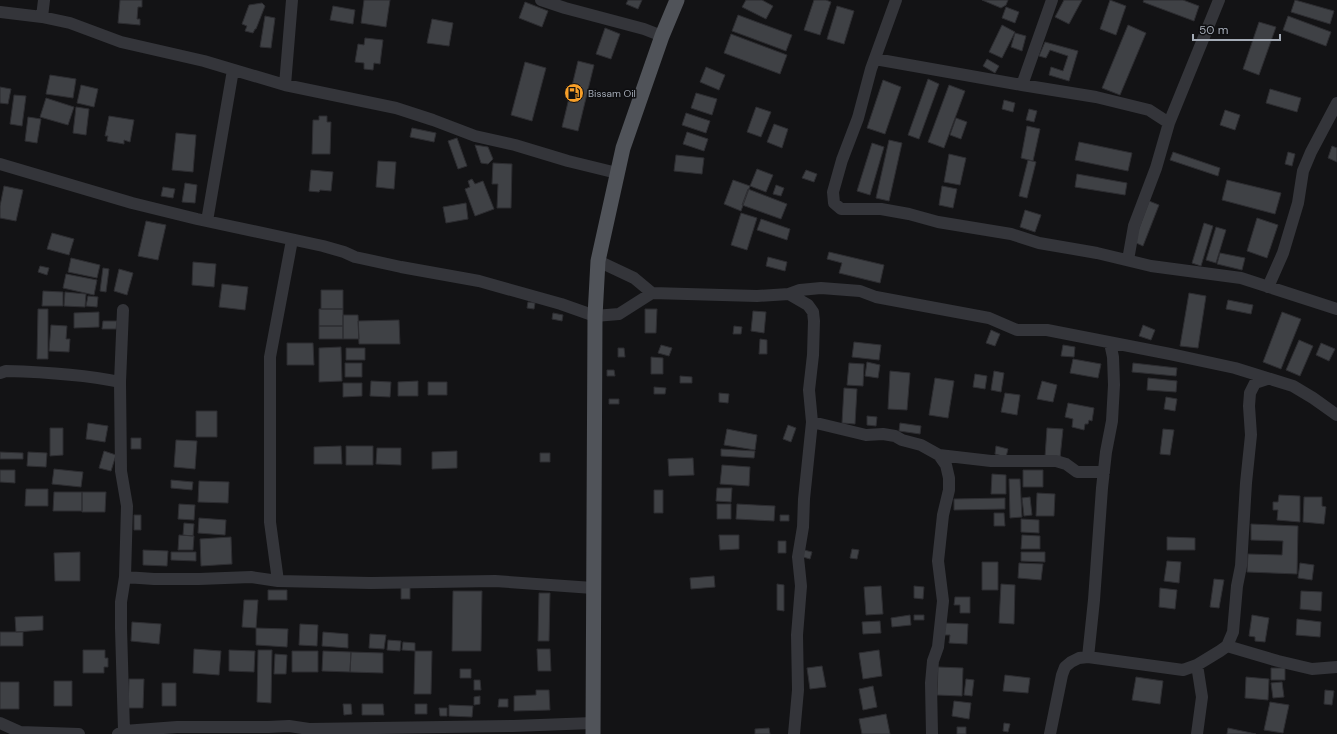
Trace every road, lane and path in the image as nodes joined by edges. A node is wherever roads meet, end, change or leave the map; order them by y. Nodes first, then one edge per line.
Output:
1 (44, 0) edge
2 (292, 0) edge
3 (677, 0) edge
4 (896, 0) edge
5 (1052, 0) edge
6 (1219, 0) edge
7 (545, 1) edge
8 (0, 12) edge
9 (42, 17) junction
10 (662, 36) junction
11 (875, 59) junction
12 (233, 70) junction
13 (285, 85) junction
14 (1022, 85) junction
15 (1337, 103) edge
16 (1169, 123) junction
17 (0, 164) edge
18 (617, 173) junction
19 (207, 221) junction
20 (292, 240) junction
21 (1128, 260) junction
22 (598, 261) junction
23 (1268, 286) junction
24 (652, 293) junction
25 (790, 294) junction
26 (1337, 309) edge
27 (123, 310) dead end
28 (595, 316) junction
29 (1110, 343) junction
30 (0, 373) edge
31 (1267, 378) junction
32 (120, 382) junction
33 (1337, 415) edge
34 (812, 422) junction
35 (939, 455) junction
36 (1104, 472) junction
37 (125, 577) junction
38 (278, 581) junction
39 (593, 588) junction
40 (1227, 646) junction
41 (1088, 657) junction
42 (1197, 665) junction
43 (1337, 667) edge
44 (0, 723) edge
45 (593, 728) edge
46 (121, 732) edge
47 (79, 734) edge
48 (794, 734) edge
49 (932, 734) edge
50 (1050, 734) edge
51 (1197, 734) edge

1 - 9 street
2 - 13 street
3 - 10 main road
4 - 11 street
5 - 14 street
6 - 16 street
7 - 10 street
8 - 9 street
9 - 12 street
10 - 18 main road
11 - 14 street
11 - 21 street
12 - 13 street
12 - 19 street
13 - 18 street
14 - 16 street
15 - 23 street
16 - 21 street
17 - 19 street
18 - 22 main road
19 - 20 street
20 - 28 street
20 - 38 street
21 - 23 street
22 - 24 street
22 - 28 main road
23 - 26 street
24 - 25 street
24 - 28 street
25 - 29 street
25 - 34 street
27 - 32 street
28 - 39 main road
29 - 31 street
29 - 36 street
30 - 32 street
31 - 33 street
31 - 40 street
32 - 37 street
34 - 35 street
34 - 48 street
35 - 36 street
35 - 49 street
36 - 41 street
37 - 38 street
37 - 46 street
38 - 39 street
39 - 45 main road
40 - 42 street
40 - 43 street
41 - 42 street
41 - 50 street
42 - 51 street
44 - 47 street
45 - 46 street

